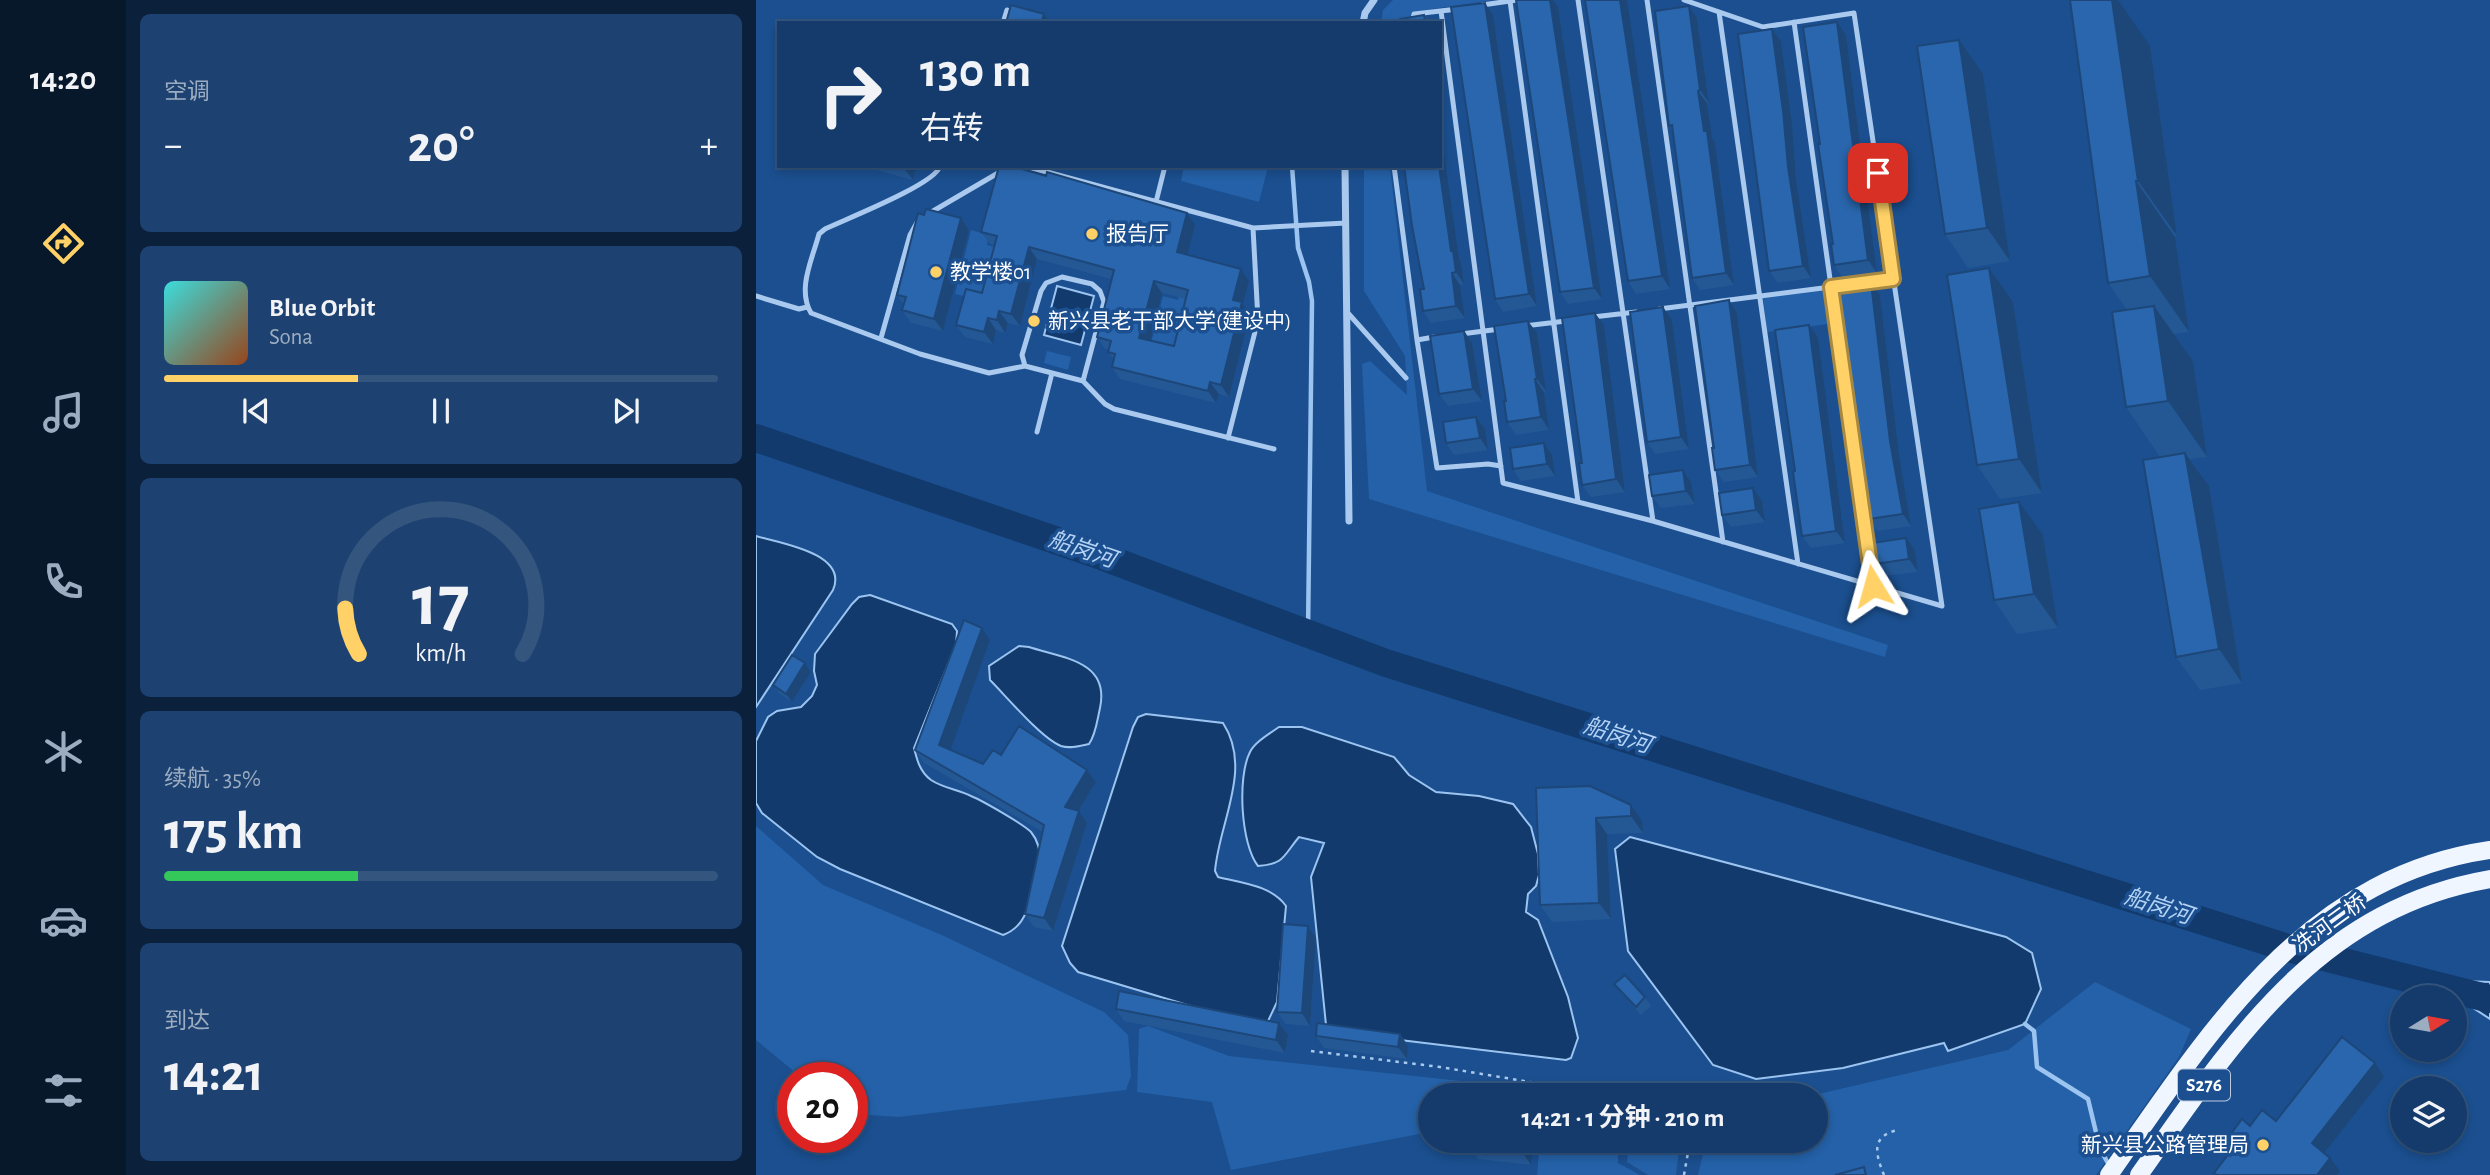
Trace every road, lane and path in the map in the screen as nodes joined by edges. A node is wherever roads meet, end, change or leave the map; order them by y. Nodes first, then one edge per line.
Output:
1 (1374, 0) edge
2 (1517, 0) edge
3 (1578, 0) edge
4 (1647, 0) edge
5 (1684, 0) edge
6 (1510, 1) edge
7 (1007, 10) edge
8 (1441, 11) junction
9 (1719, 12) junction
10 (1004, 21) edge
11 (1363, 21) edge
12 (1412, 21) edge
13 (1794, 22) junction
14 (940, 168) edge
15 (1007, 168) edge
16 (1033, 168) edge
17 (1164, 168) edge
18 (1345, 168) edge
19 (1394, 168) edge
20 (1156, 202) junction
21 (1346, 223) junction
22 (1253, 228) junction
23 (1893, 279) junction
24 (1831, 287) junction
25 (756, 296) edge
26 (1760, 296) junction
27 (1690, 305) junction
28 (807, 307) junction
29 (1348, 312) junction
30 (1623, 313) junction
31 (1581, 319) edge
32 (1567, 320) edge
33 (1553, 322) junction
34 (1518, 327) edge
35 (1507, 328) edge
36 (1483, 331) junction
37 (1457, 335) edge
38 (1443, 336) edge
39 (881, 338) junction
40 (1417, 340) junction
41 (1026, 366) junction
42 (1052, 373) junction
43 (1406, 378) dead end
44 (1083, 381) junction
45 (1037, 432) dead end
46 (1228, 438) junction
47 (1274, 449) dead end
48 (1501, 466) junction
49 (1578, 502) junction
50 (1349, 521) dead end
51 (1653, 521) junction
52 (1723, 542) junction
53 (1798, 564) junction
54 (1873, 586) junction
55 (2490, 850) edge
56 (2490, 879) edge
57 (1311, 1051) dead end
58 (1536, 1083) edge
59 (1898, 1130) dead end
60 (1688, 1153) edge
61 (1684, 1175) edge
62 (1884, 1175) edge
63 (2109, 1175) edge
64 (2139, 1175) edge

1 - 11 street
2 - 6 lane
3 - 30 lane
4 - 27 lane
5 - 9 lane
6 - 8 lane
6 - 33 lane
7 - 10 lane
8 - 12 lane
8 - 36 lane
9 - 13 lane
9 - 26 lane
13 - 23 lane
13 - 24 lane
14 - 28 lane
15 - 39 lane
16 - 20 lane
17 - 20 lane
18 - 21 street
19 - 40 lane
20 - 22 lane
21 - 22 lane
21 - 29 street
22 - 46 lane
23 - 24 lane
23 - 54 lane
24 - 26 lane
24 - 54 lane
25 - 28 lane
26 - 27 lane
26 - 53 lane
27 - 30 lane
27 - 52 lane
28 - 39 lane
29 - 43 lane
29 - 50 street
30 - 31 lane
30 - 51 lane
32 - 33 lane
33 - 34 lane
33 - 49 lane
35 - 36 lane
36 - 37 lane
36 - 48 lane
38 - 40 lane
39 - 41 lane
40 - 48 lane
41 - 42 lane
41 - 44 lane
42 - 44 lane
42 - 45 lane
44 - 46 lane
46 - 47 lane
48 - 49 lane
49 - 51 lane
51 - 52 lane
52 - 53 lane
53 - 54 lane
55 - 63 main road, 冼河二桥 / S276
56 - 64 main road, 冼河二桥 / S276
57 - 58 path
59 - 62 path
60 - 61 path

